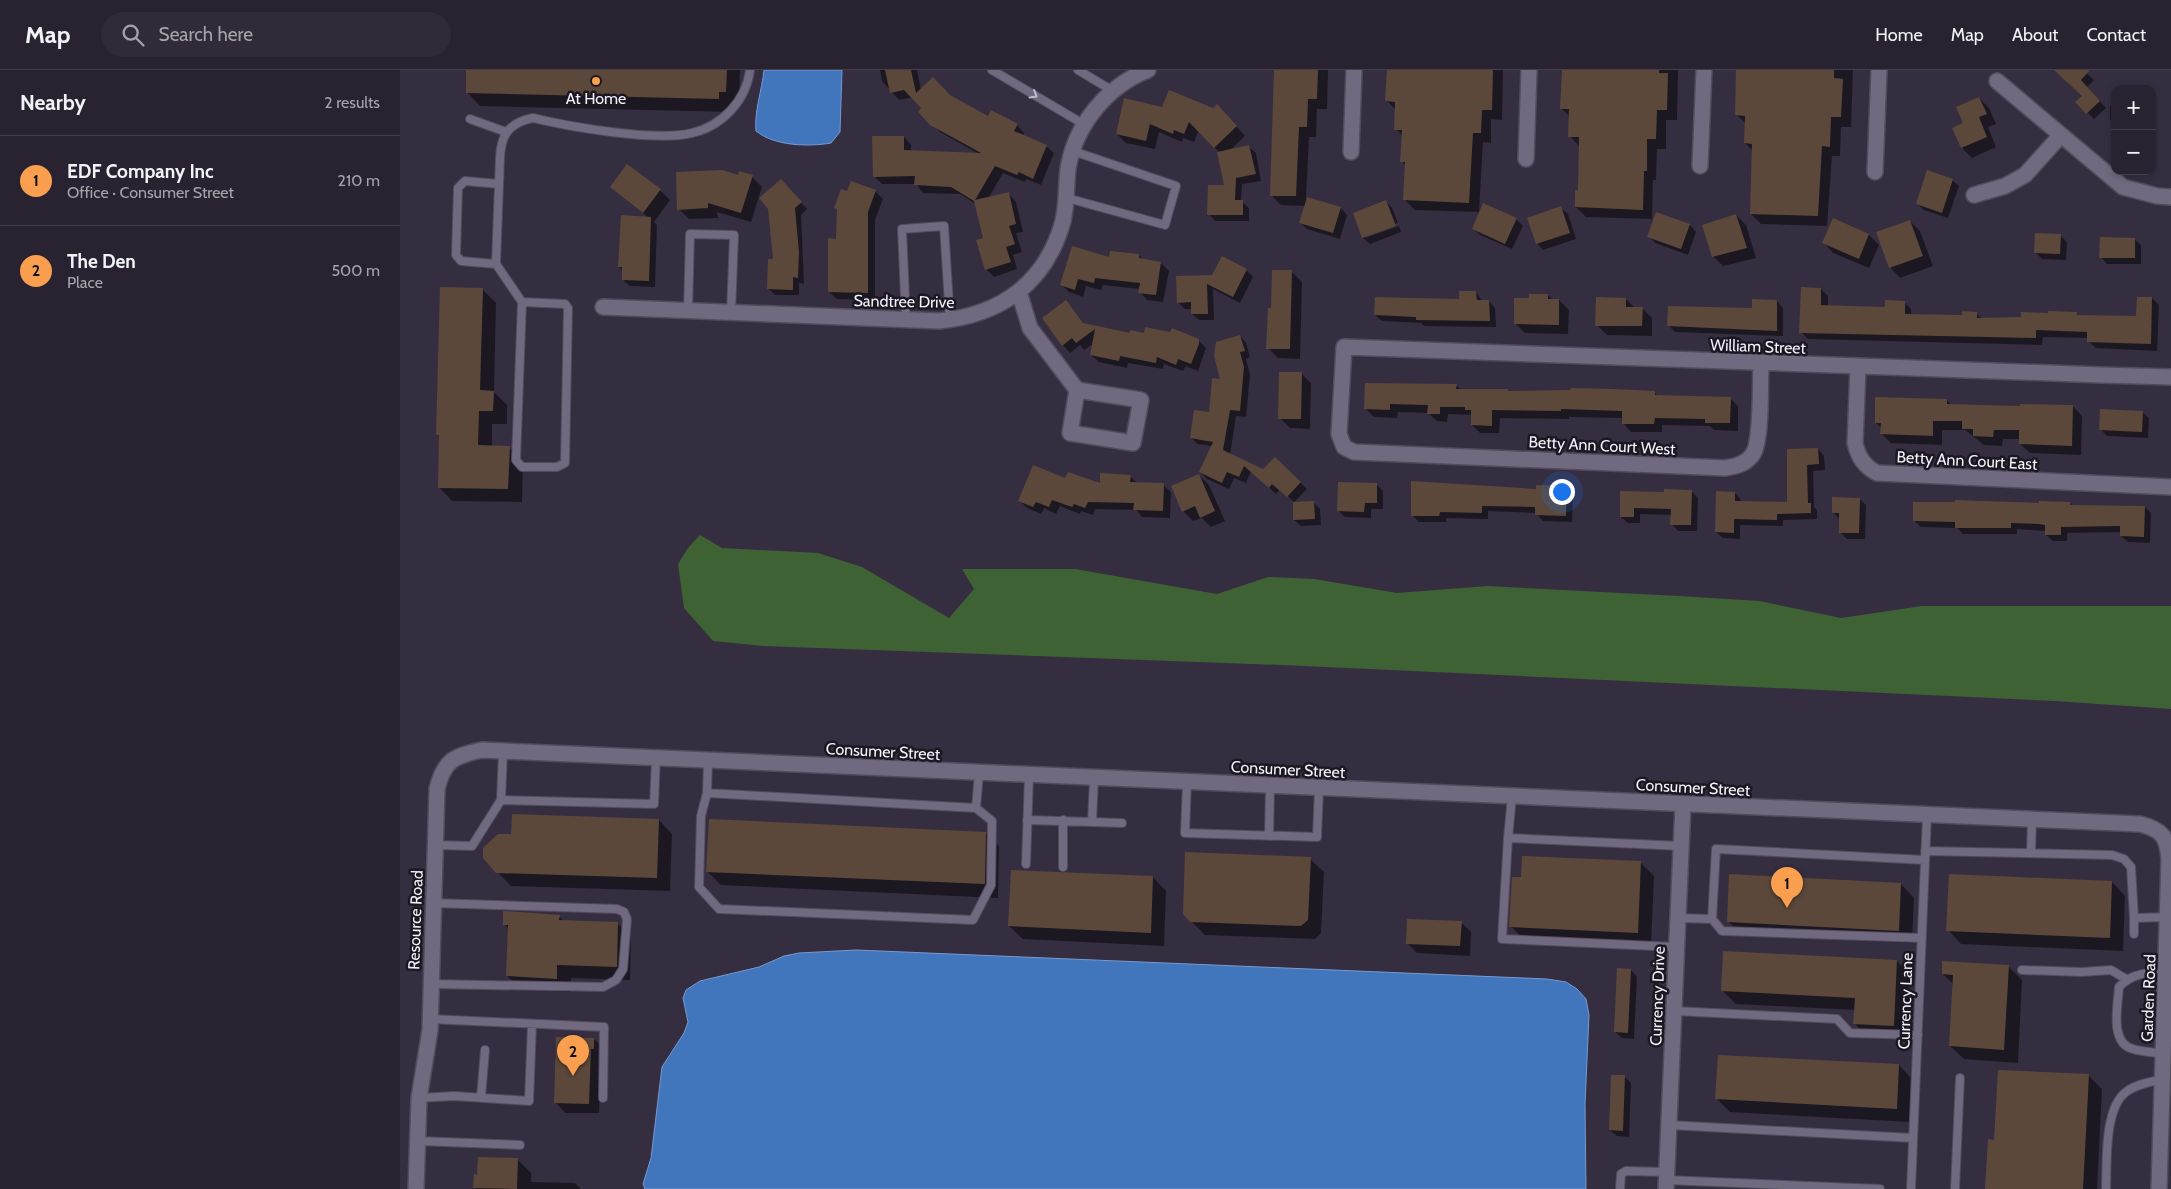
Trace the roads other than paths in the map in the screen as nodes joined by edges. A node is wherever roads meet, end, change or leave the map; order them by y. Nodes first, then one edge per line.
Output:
1 (750, 70) edge
2 (992, 70) edge
3 (1078, 70) edge
4 (1148, 70) edge
5 (1354, 70) edge
6 (1529, 70) edge
7 (1704, 70) edge
8 (1879, 70) edge
9 (1997, 81) dead end
10 (1113, 91) junction
11 (470, 119) dead end
12 (1085, 125) junction
13 (506, 132) junction
14 (2061, 135) junction
15 (1072, 151) junction
16 (1351, 152) dead end
17 (1526, 159) dead end
18 (1700, 166) dead end
19 (1875, 172) dead end
20 (499, 184) junction
21 (1974, 195) dead end
22 (2171, 197) edge
23 (1067, 198) junction
24 (496, 264) junction
25 (1019, 292) junction
26 (522, 302) junction
27 (603, 307) dead end
28 (688, 311) junction
29 (731, 313) junction
30 (906, 320) junction
31 (950, 320) junction
32 (1761, 363) junction
33 (1858, 368) junction
34 (2171, 377) edge
35 (1077, 390) junction
36 (1354, 452) joint
37 (2171, 487) edge
38 (503, 751) junction
39 (656, 758) junction
40 (708, 760) junction
41 (441, 771) joint
42 (979, 772) junction
43 (1029, 775) junction
44 (1094, 778) junction
45 (1187, 782) junction
46 (1270, 786) junction
47 (1319, 788) junction
48 (707, 793) junction
49 (1512, 796) junction
50 (501, 800) junction
51 (1683, 804) junction
52 (976, 808) junction
53 (1927, 815) junction
54 (2032, 819) junction
55 (1027, 820) junction
56 (1063, 820) junction
57 (1092, 822) junction
58 (1122, 823) dead end
59 (2140, 824) joint
60 (1269, 836) junction
61 (1508, 838) junction
62 (435, 845) junction
63 (1681, 846) junction
64 (1925, 851) junction
65 (2031, 853) junction
66 (1925, 860) junction
67 (1026, 864) dead end
68 (1063, 867) dead end
69 (2170, 896) edge
70 (433, 903) junction
71 (2168, 917) junction
72 (1678, 918) junction
73 (2134, 918) junction
74 (1712, 919) junction
75 (2134, 934) dead end
76 (1922, 938) junction
77 (1676, 947) junction
78 (2022, 970) dead end
79 (2166, 973) junction
80 (2126, 979) junction
81 (431, 984) junction
82 (1674, 1011) junction
83 (430, 1019) junction
84 (532, 1024) junction
85 (1918, 1035) junction
86 (485, 1050) dead end
87 (2164, 1054) junction
88 (1960, 1078) dead end
89 (2163, 1079) junction
90 (481, 1097) junction
91 (419, 1098) junction
92 (603, 1098) dead end
93 (1668, 1124) junction
94 (1913, 1138) junction
95 (418, 1141) junction
96 (520, 1145) dead end
97 (1666, 1180) edge
98 (416, 1189) edge
99 (1620, 1189) edge
100 (1880, 1189) edge
101 (1911, 1189) edge
102 (1955, 1189) edge
103 (2106, 1189) edge
104 (2159, 1189) edge

1 - 13 lane
2 -> 12 lane
3 - 10 lane
4 - 10 street, Sandtree Drive
5 - 16 street
6 - 17 street
7 - 18 street
8 - 19 street
9 - 14 street
10 - 12 street, Sandtree Drive
11 - 13 lane
12 - 15 street, Sandtree Drive
13 - 20 lane
14 - 21 street
14 - 22 street
15 - 23 street, Sandtree Drive
15 - 23 lane
20 - 24 lane
20 - 24 lane
23 - 25 street, Sandtree Drive
24 - 26 lane
25 - 31 street, Sandtree Drive
25 - 35 street
26 - 26 lane
27 - 28 street, Sandtree Drive
28 - 29 street, Sandtree Drive
28 - 29 lane
29 - 30 street, Sandtree Drive
30 - 31 street, Sandtree Drive
30 - 31 lane
32 - 33 street, William Street
32 - 36 street, Betty Ann Court West
32 - 36 street, William Street
33 - 34 street, William Street
33 - 37 street, Betty Ann Court East
35 - 35 street
38 - 39 street, Consumer Street
38 - 41 street, Consumer Street
38 - 50 lane
39 - 40 street, Consumer Street
39 - 50 lane
40 - 42 street, Consumer Street
40 - 48 lane
41 - 62 street, Resource Road
42 - 43 street, Consumer Street
42 - 52 lane
43 - 44 street, Consumer Street
43 - 55 lane
44 - 45 street, Consumer Street
44 - 57 lane
45 - 46 street, Consumer Street
45 - 60 lane
46 - 47 street, Consumer Street
46 - 60 lane
47 - 49 street, Consumer Street
47 - 60 lane
48 - 52 lane
48 - 52 lane
49 - 51 street, Consumer Street
49 - 61 lane
50 - 62 lane
51 - 53 street, Consumer Street
51 - 63 street, Currency Drive
53 - 54 street, Consumer Street
53 - 64 lane, Currency Lane
54 - 59 street, Consumer Street
54 - 65 lane
55 - 56 lane
55 - 67 lane
56 - 57 lane
56 - 68 lane
57 - 58 lane
59 - 69 street, Garden Road
61 - 63 lane
61 - 77 lane
62 - 70 street, Resource Road
63 - 72 street, Currency Drive
64 - 65 lane
64 - 66 lane, Currency Lane
65 - 73 lane
66 - 74 lane
66 - 76 lane, Currency Lane
69 - 71 street, Garden Road
70 - 81 street, Resource Road
70 - 81 lane
71 - 73 lane
71 - 79 street, Garden Road
72 - 74 lane
72 - 77 street, Currency Drive
73 - 75 lane
74 - 76 lane
76 - 85 lane, Currency Lane
77 - 82 street, Currency Drive
78 - 80 lane
79 - 80 lane
79 - 87 street, Garden Road
80 - 87 lane
81 - 83 street, Resource Road
82 - 85 lane
82 - 93 street, Currency Drive
83 - 84 lane
83 - 91 street, Resource Road
84 - 90 lane
84 - 92 lane
85 - 94 lane, Currency Lane
86 - 90 lane
87 - 89 street, Garden Road
88 - 102 lane
89 - 103 lane
89 - 104 street, Garden Road
90 - 91 lane
91 - 95 street, Resource Road
93 - 94 lane
93 - 97 street, Currency Drive
94 - 101 lane, Currency Lane
95 - 96 lane
95 - 98 street, Resource Road
97 - 99 lane
97 - 100 lane

